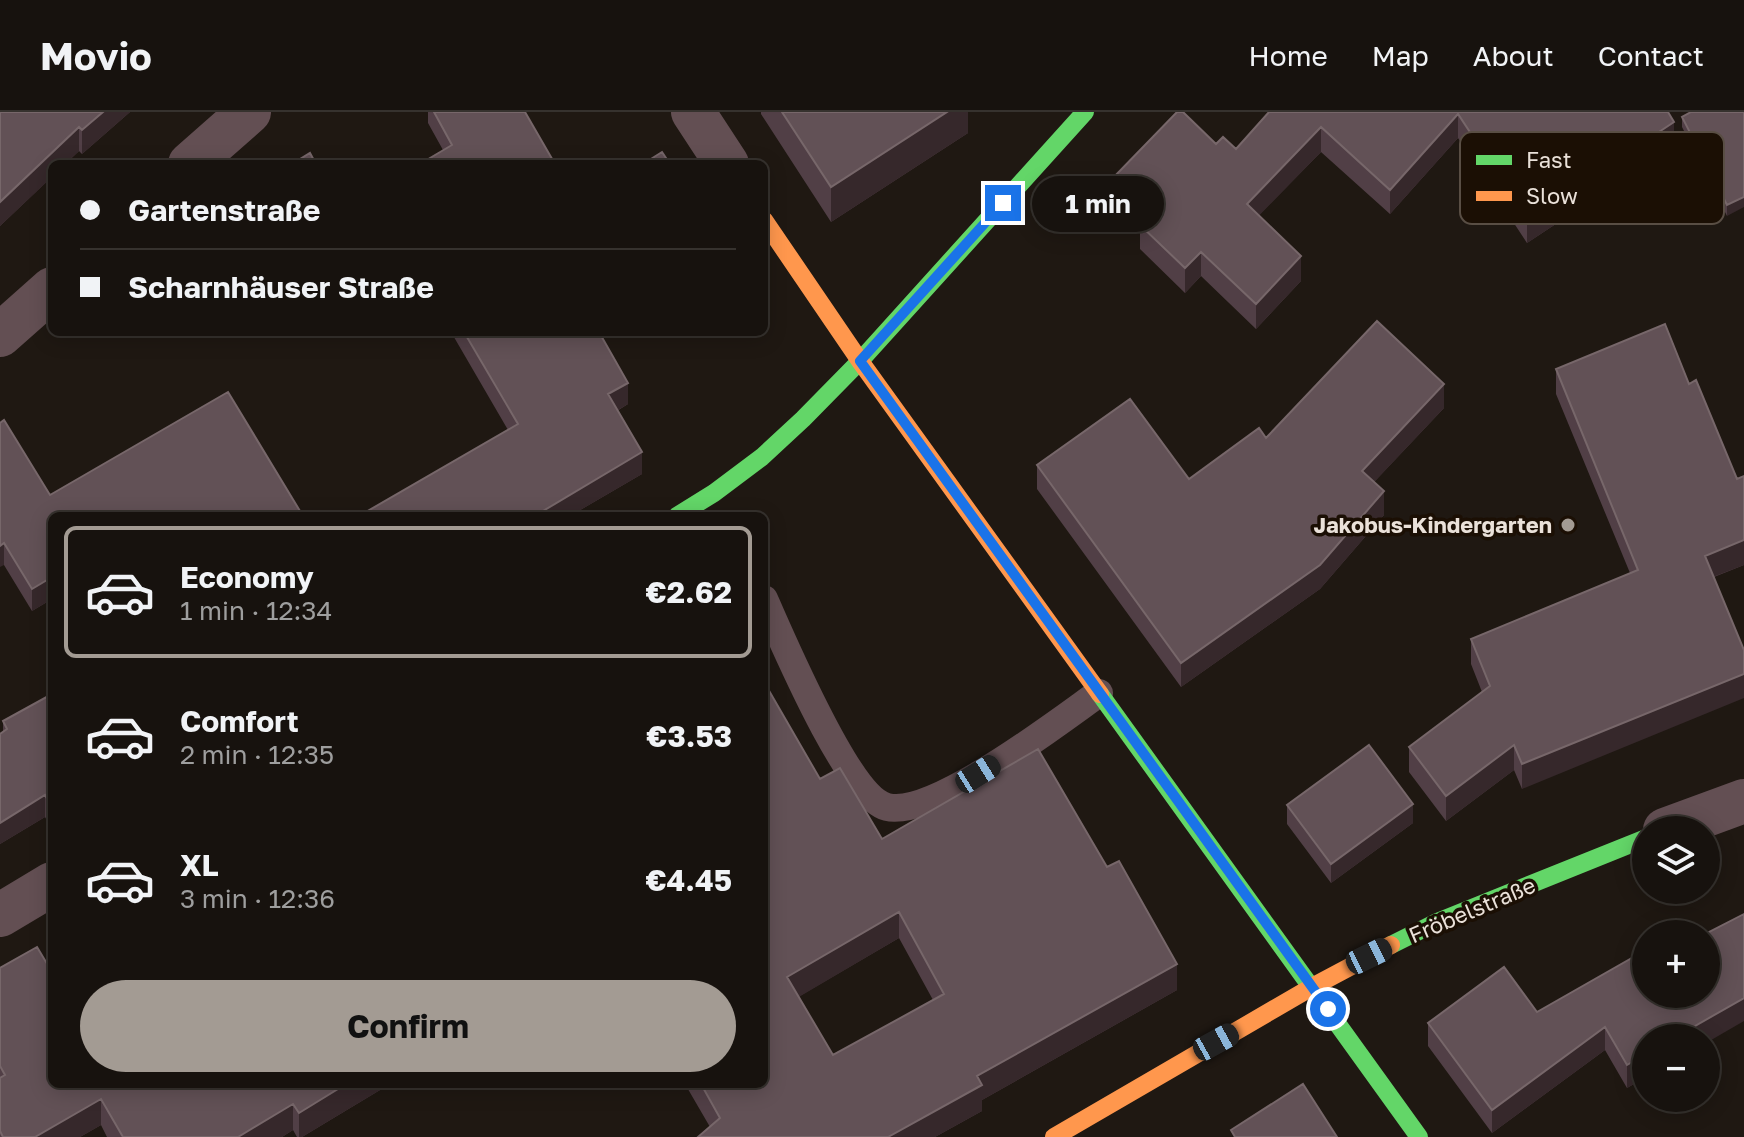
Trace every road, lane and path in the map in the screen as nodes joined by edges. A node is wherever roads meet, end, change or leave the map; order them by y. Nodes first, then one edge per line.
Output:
1 (249, 112) edge
2 (693, 112) edge
3 (1085, 112) edge
4 (195, 160) edge
5 (724, 160) edge
6 (768, 226) edge
7 (48, 293) edge
8 (0, 335) edge
9 (860, 361) junction
10 (720, 504) edge
11 (691, 512) edge
12 (768, 607) edge
13 (1099, 693) junction
14 (1744, 801) edge
15 (1703, 816) edge
16 (1632, 844) edge
17 (48, 886) edge
18 (0, 915) edge
19 (1312, 987) junction
20 (1054, 1137) edge
21 (1419, 1137) edge

1 - 4 street
2 - 5 street
3 - 9 street
6 - 9 street
7 - 8 street
9 - 10 street
9 - 13 street
10 - 11 street
12 - 13 lane
13 - 19 street
14 - 15 street
16 - 19 street, Fröbelstraße
17 - 18 street
19 - 20 street, Fröbelstraße
19 - 21 street

